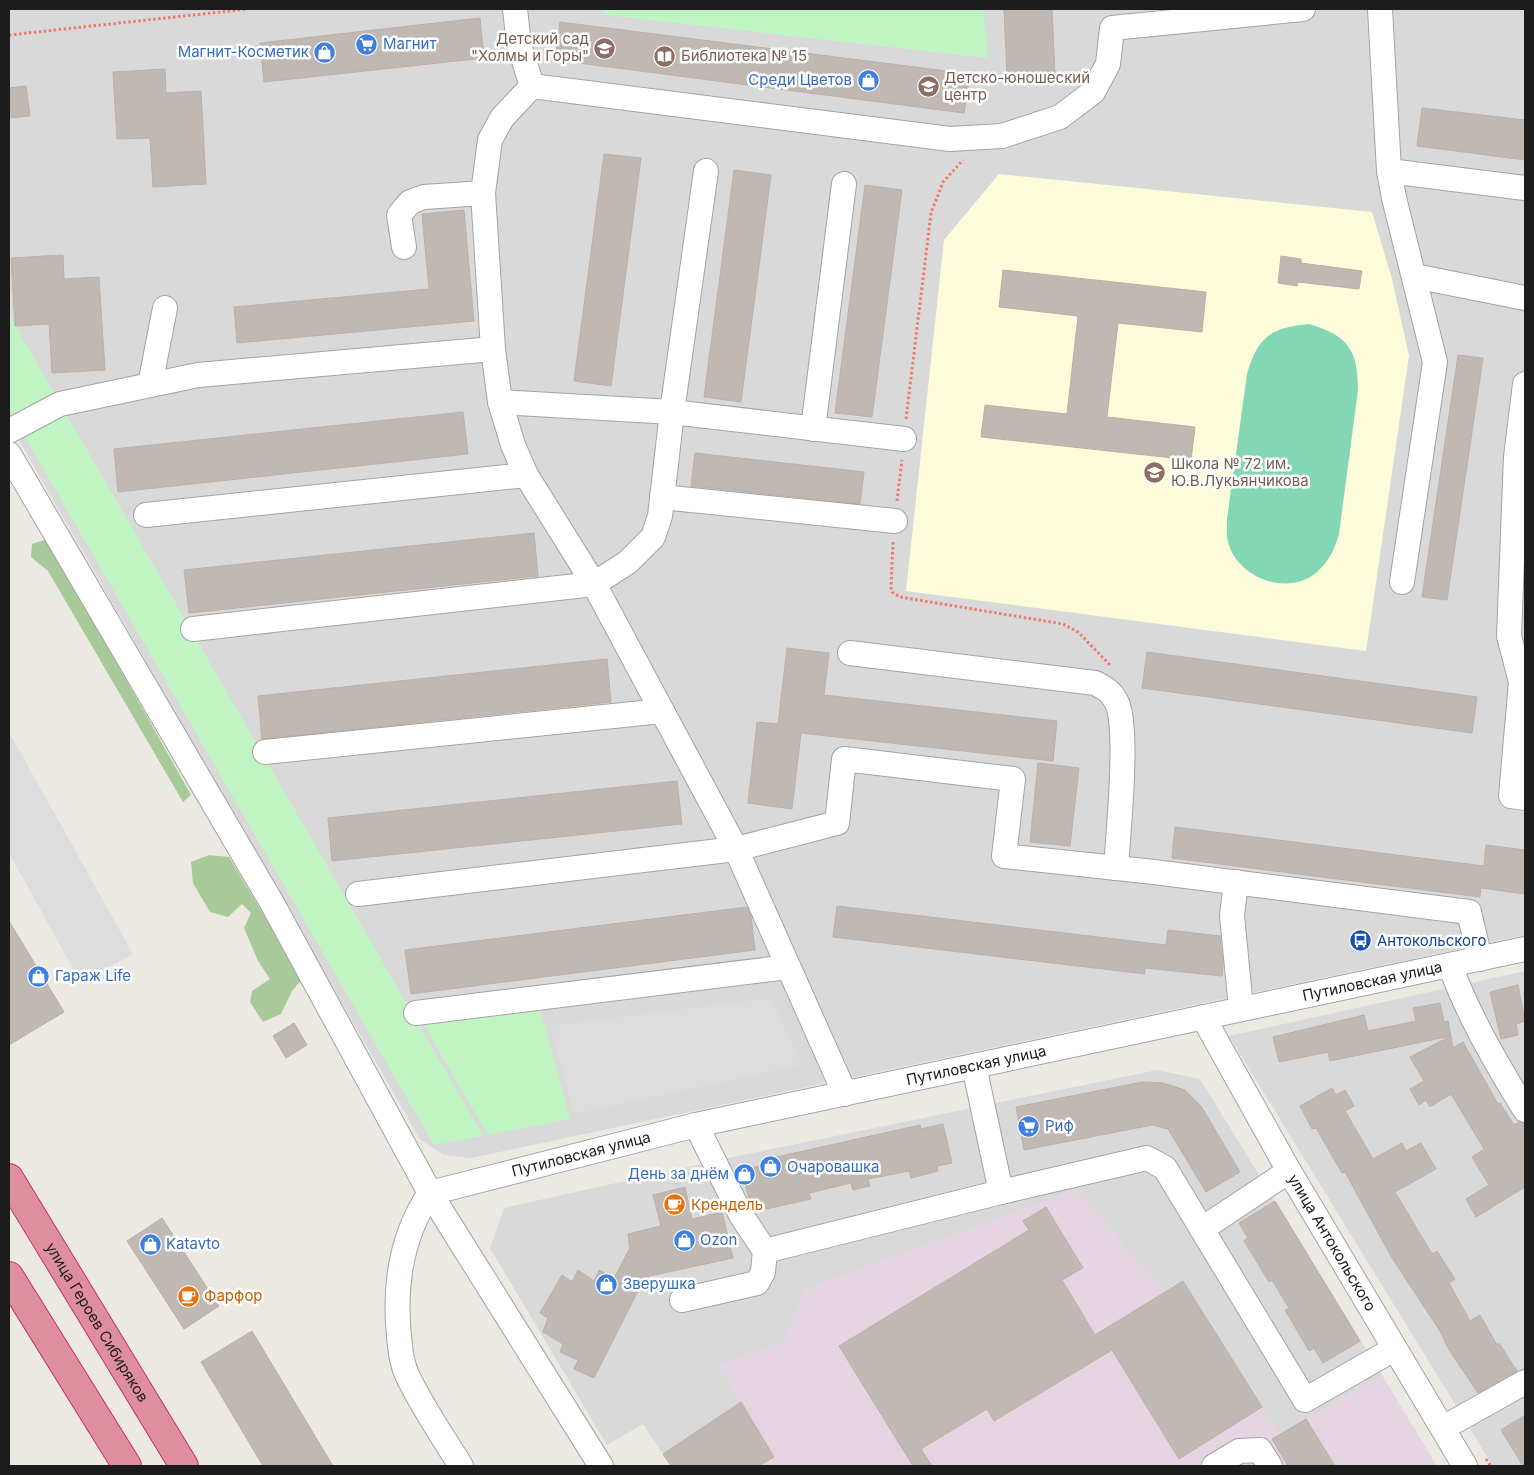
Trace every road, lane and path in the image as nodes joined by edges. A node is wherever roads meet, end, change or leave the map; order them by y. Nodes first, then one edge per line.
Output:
1 (248, 9) edge
2 (515, 9) edge
3 (1302, 9) edge
4 (1380, 9) edge
5 (1110, 18) edge
6 (9, 35) edge
7 (532, 86) junction
8 (970, 156) dead end
9 (1389, 170) junction
10 (706, 171) dead end
11 (844, 184) dead end
12 (1525, 188) edge
13 (483, 193) junction
14 (404, 247) dead end
15 (1414, 276) junction
16 (1525, 298) edge
17 (165, 308) dead end
18 (493, 349) junction
19 (1525, 384) edge
20 (150, 385) junction
21 (500, 402) junction
22 (672, 412) junction
23 (813, 429) junction
24 (9, 431) edge
25 (904, 439) junction
26 (9, 454) edge
27 (526, 475) junction
28 (662, 497) junction
29 (146, 515) dead end
30 (895, 521) junction
31 (1402, 582) dead end
32 (594, 584) junction
33 (193, 629) dead end
34 (850, 653) dead end
35 (1117, 704) junction
36 (662, 711) junction
37 (265, 752) dead end
38 (1525, 798) edge
39 (736, 850) junction
40 (1116, 868) junction
41 (1236, 882) junction
42 (358, 894) dead end
43 (1525, 949) edge
44 (1480, 958) junction
45 (1450, 965) junction
46 (788, 967) junction
47 (1241, 1008) junction
48 (416, 1013) dead end
49 (1203, 1017) junction
50 (974, 1066) junction
51 (846, 1094) junction
52 (1525, 1110) edge
53 (696, 1126) junction
54 (1290, 1171) junction
55 (9, 1178) edge
56 (1001, 1192) junction
57 (430, 1193) junction
58 (1202, 1229) junction
59 (765, 1252) junction
60 (9, 1276) edge
61 (682, 1300) dead end
62 (1394, 1349) junction
63 (1525, 1382) edge
64 (1443, 1428) junction
65 (127, 1466) edge
66 (184, 1466) edge
67 (461, 1466) edge
68 (601, 1466) edge
69 (1214, 1466) edge
70 (1270, 1466) edge
71 (1465, 1466) edge

1 - 6 path
2 - 7 street
3 - 5 street
4 - 9 street
5 - 7 street
7 - 13 street
8 - 25 path
9 - 12 street
9 - 15 street
10 - 22 street
11 - 23 street
13 - 14 street
13 - 18 street
15 - 16 street
15 - 31 street
17 - 20 street
18 - 20 street
18 - 21 street
19 - 38 street
20 - 24 street
21 - 22 street
21 - 27 street
22 - 23 street
22 - 28 street
23 - 25 street
25 - 30 path
26 - 57 street
27 - 29 street
27 - 32 street
28 - 30 street
28 - 32 street
30 - 35 path
32 - 33 street
32 - 36 street
34 - 35 street
35 - 40 street
36 - 37 street
36 - 39 street
39 - 40 street
39 - 42 street
39 - 46 street
40 - 41 street
41 - 44 street
41 - 47 street
43 - 44 street, Путиловская улица
44 - 45 street, Путиловская улица
45 - 47 street, Путиловская улица
45 - 52 street
46 - 48 street
46 - 51 street
47 - 49 street, Путиловская улица
49 - 50 street, Путиловская улица
49 - 54 street, улица Антокольского
50 - 51 street, Путиловская улица
50 - 56 street
51 - 53 street, Путиловская улица
53 - 57 street, Путиловская улица
53 - 59 street
54 - 58 street
54 - 62 street, улица Антокольского
55 - 66 highway, улица Героев Сибиряков
56 - 58 street
56 - 59 street
57 - 67 street
57 - 68 street
58 - 62 street
59 - 61 street
60 - 65 highway
62 - 64 street, улица Антокольского
63 - 64 street
64 - 71 street, улица Антокольского
69 - 70 street

